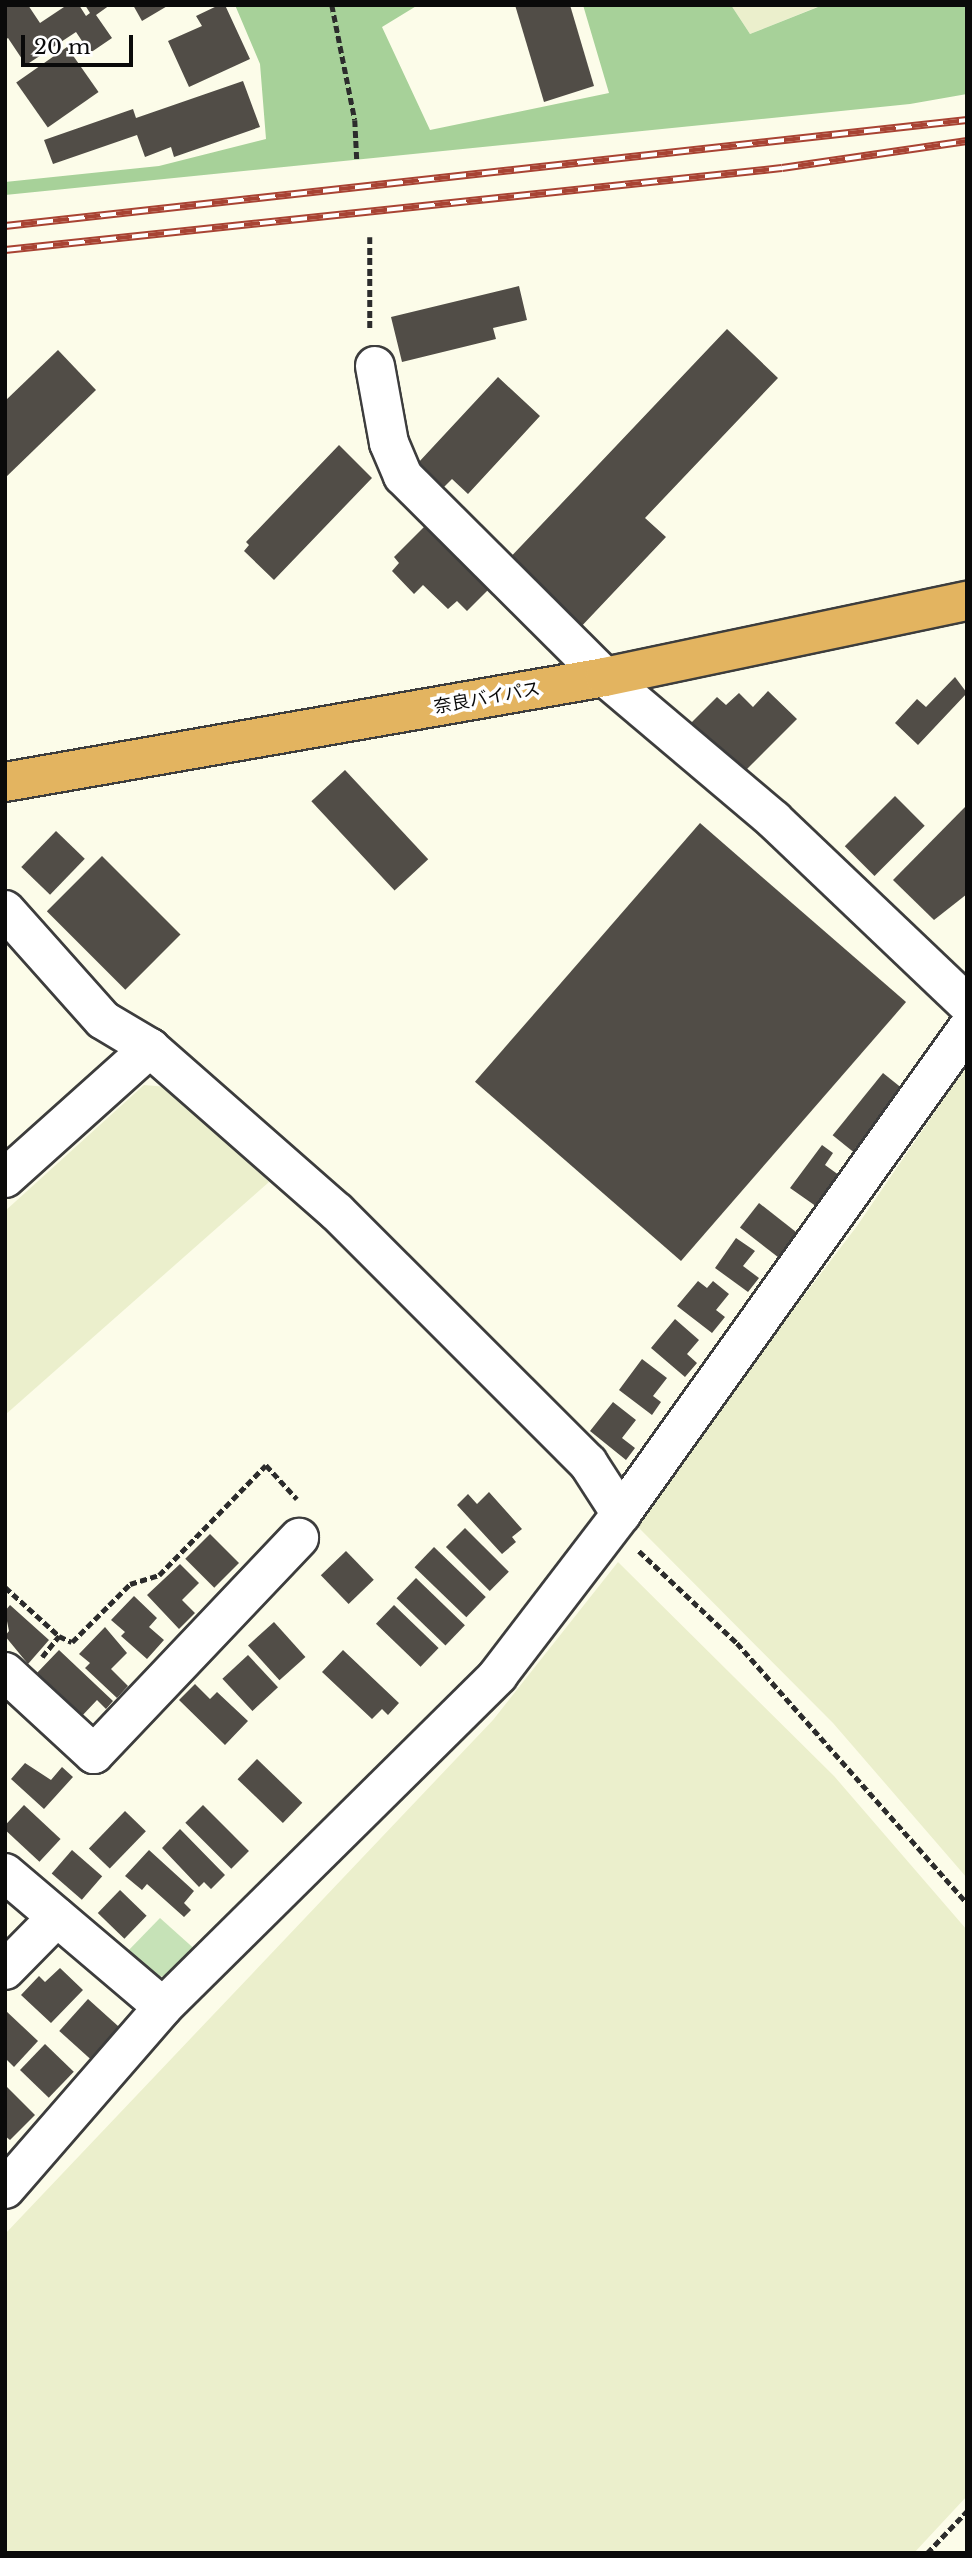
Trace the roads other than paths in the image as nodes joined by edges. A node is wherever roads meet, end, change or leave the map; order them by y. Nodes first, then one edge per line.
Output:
1 (375, 366) road end
2 (967, 601) edge
3 (605, 677) junction
4 (5, 782) edge
5 (5, 910) edge
6 (967, 1004) edge
7 (967, 1029) edge
8 (150, 1048) junction
9 (5, 1178) edge
10 (621, 1514) junction
11 (299, 1538) road end
12 (5, 1672) edge
13 (5, 1873) edge
14 (57, 1917) junction
15 (5, 1970) edge
16 (163, 2007) junction
17 (5, 2189) edge

1 - 3 street
2 - 3 highway, 奈良バイパス
3 - 4 highway, 奈良バイパス
3 - 6 street
5 - 8 street
7 - 10 street
8 - 9 street
8 - 10 street
10 - 16 street
11 - 12 street
13 - 14 street
14 - 15 street
14 - 16 street
16 - 17 street

